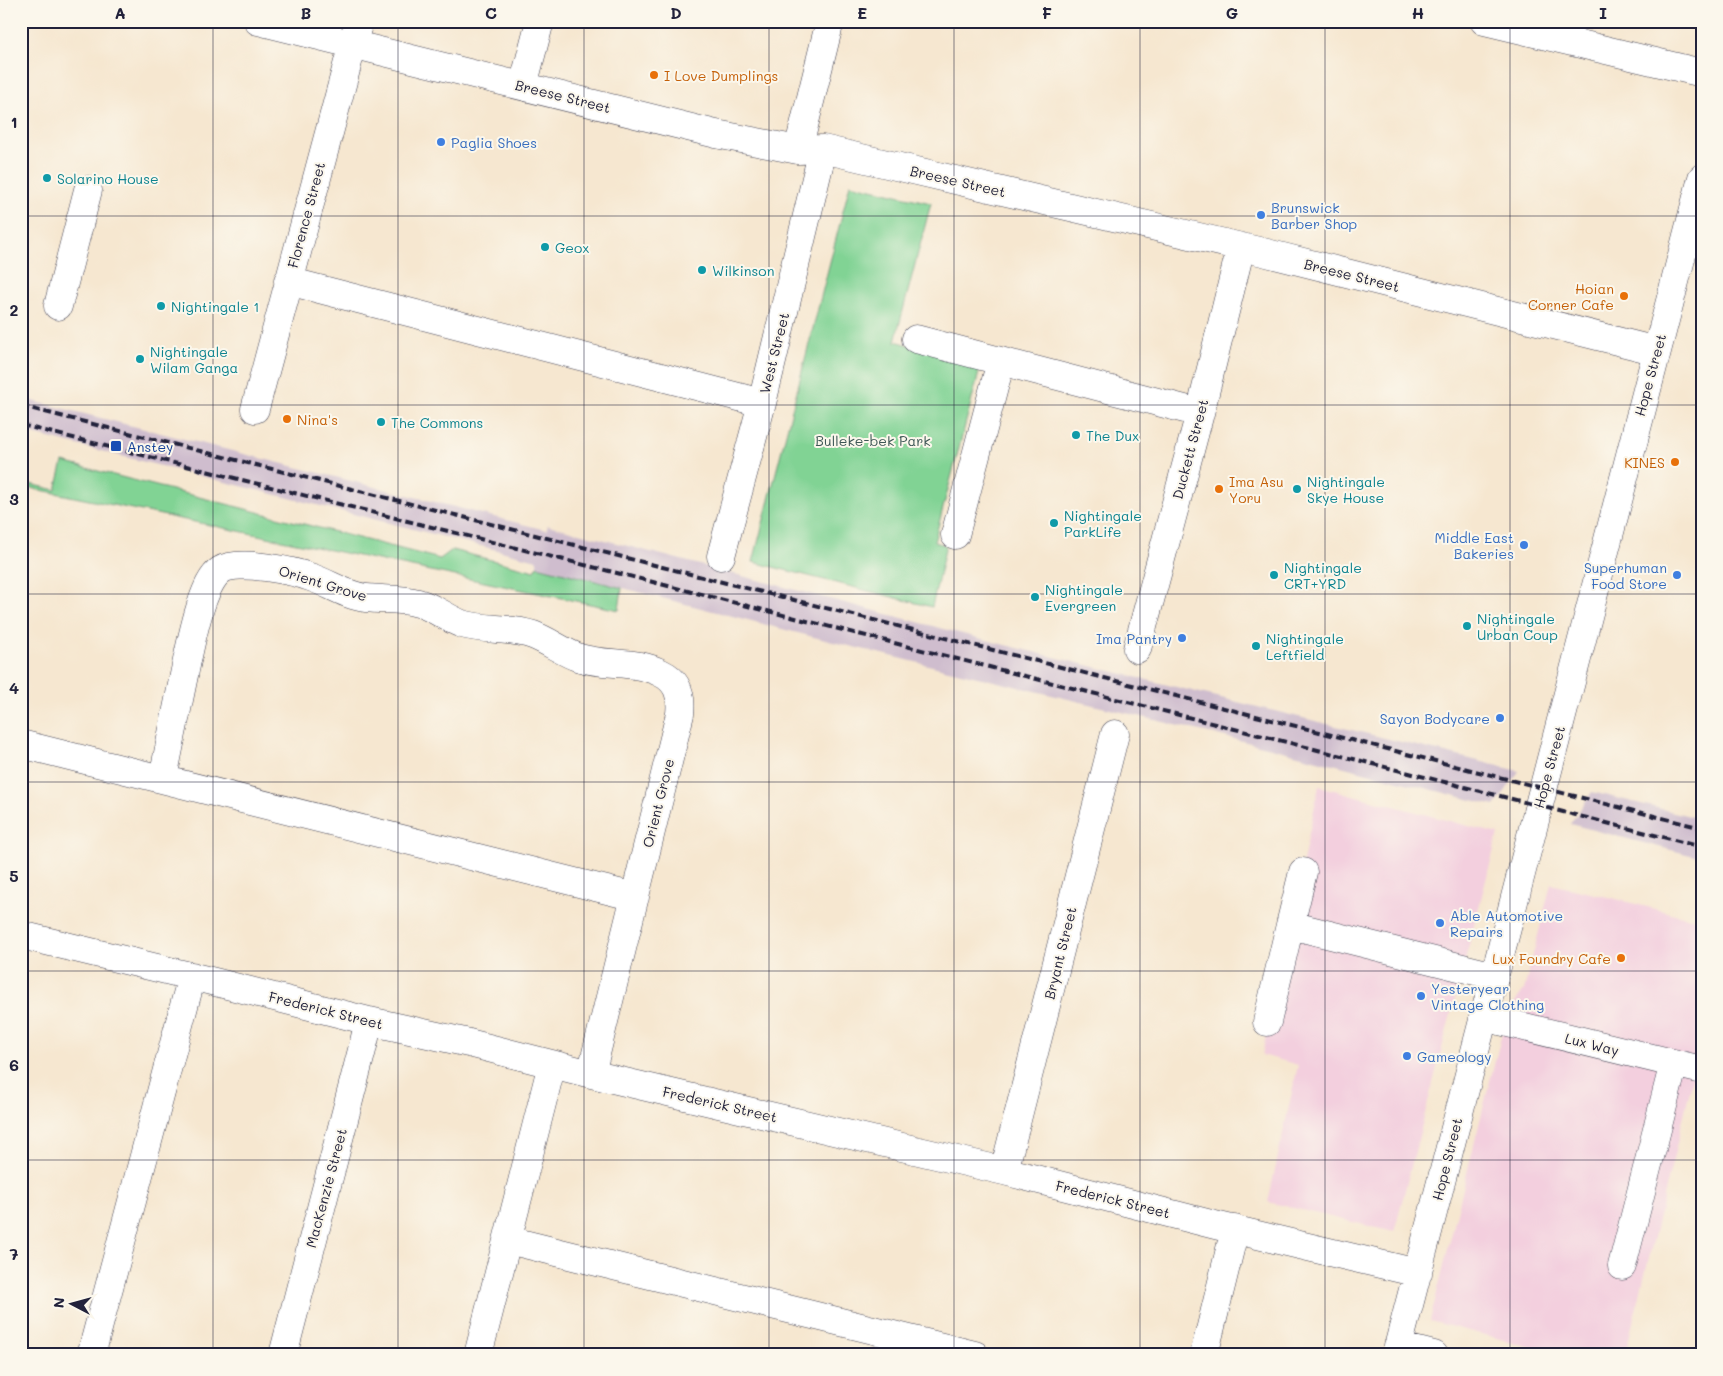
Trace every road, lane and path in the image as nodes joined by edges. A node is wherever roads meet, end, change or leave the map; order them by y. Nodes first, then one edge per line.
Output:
1 (258, 21) edge
2 (540, 21) edge
3 (830, 21) edge
4 (1484, 21) edge
5 (356, 32) edge
6 (1702, 73) edge
7 (523, 86) junction
8 (810, 149) junction
9 (1702, 178) edge
10 (88, 190) dead end
11 (1241, 247) junction
12 (1691, 262) edge
13 (288, 281) junction
14 (58, 306) dead end
15 (916, 339) dead end
16 (1657, 351) junction
17 (1001, 361) junction
18 (762, 403) junction
19 (255, 408) dead end
20 (1200, 412) junction
21 (955, 535) dead end
22 (721, 556) dead end
23 (1137, 650) dead end
24 (1115, 734) dead end
25 (21, 744) edge
26 (163, 778) junction
27 (1304, 872) dead end
28 (635, 897) junction
29 (1290, 925) junction
30 (21, 935) edge
31 (192, 976) junction
32 (1495, 976) junction
33 (1483, 1017) junction
34 (369, 1021) junction
35 (1267, 1022) dead end
36 (552, 1064) junction
37 (1674, 1064) junction
38 (1702, 1070) edge
39 (591, 1074) junction
40 (1004, 1171) junction
41 (1235, 1230) junction
42 (508, 1240) junction
43 (1622, 1266) dead end
44 (1418, 1273) junction
45 (1397, 1350) edge
46 (91, 1355) edge
47 (283, 1355) edge
48 (478, 1355) edge
49 (975, 1355) edge
50 (1204, 1355) edge
51 (1434, 1355) edge

1 - 5 street, Breese Street
2 - 7 street
3 - 8 street, West Street
4 - 6 street
5 - 7 street, Breese Street
5 - 13 street, Florence Street
7 - 8 street, Breese Street
8 - 11 street, Breese Street
8 - 18 street, West Street
9 - 12 street, Hope Street
10 - 14 street
11 - 16 street, Breese Street
11 - 20 street, Duckett Street
12 - 16 street, Hope Street
13 - 18 street
13 - 19 street, Florence Street
15 - 17 street
16 - 32 street, Hope Street
17 - 20 street
17 - 21 street
18 - 22 street, West Street
20 - 23 street, Duckett Street
24 - 40 street, Bryant Street
25 - 26 street
26 - 28 street
26 - 28 street, Orient Grove
27 - 29 street
28 - 39 street, Orient Grove
29 - 32 street
29 - 35 street
30 - 31 street, Frederick Street
31 - 34 street, Frederick Street
31 - 46 street
32 - 33 street, Hope Street
33 - 37 street, Lux Way
33 - 44 street, Hope Street
34 - 36 street, Frederick Street
34 - 47 street, MacKenzie Street
36 - 39 street, Frederick Street
36 - 42 street
37 - 38 street, Lux Way
37 - 43 street
39 - 40 street, Frederick Street
40 - 41 street, Frederick Street
41 - 44 street, Frederick Street
41 - 50 street
42 - 48 street
42 - 49 street
44 - 45 street, Hope Street
45 - 51 street

